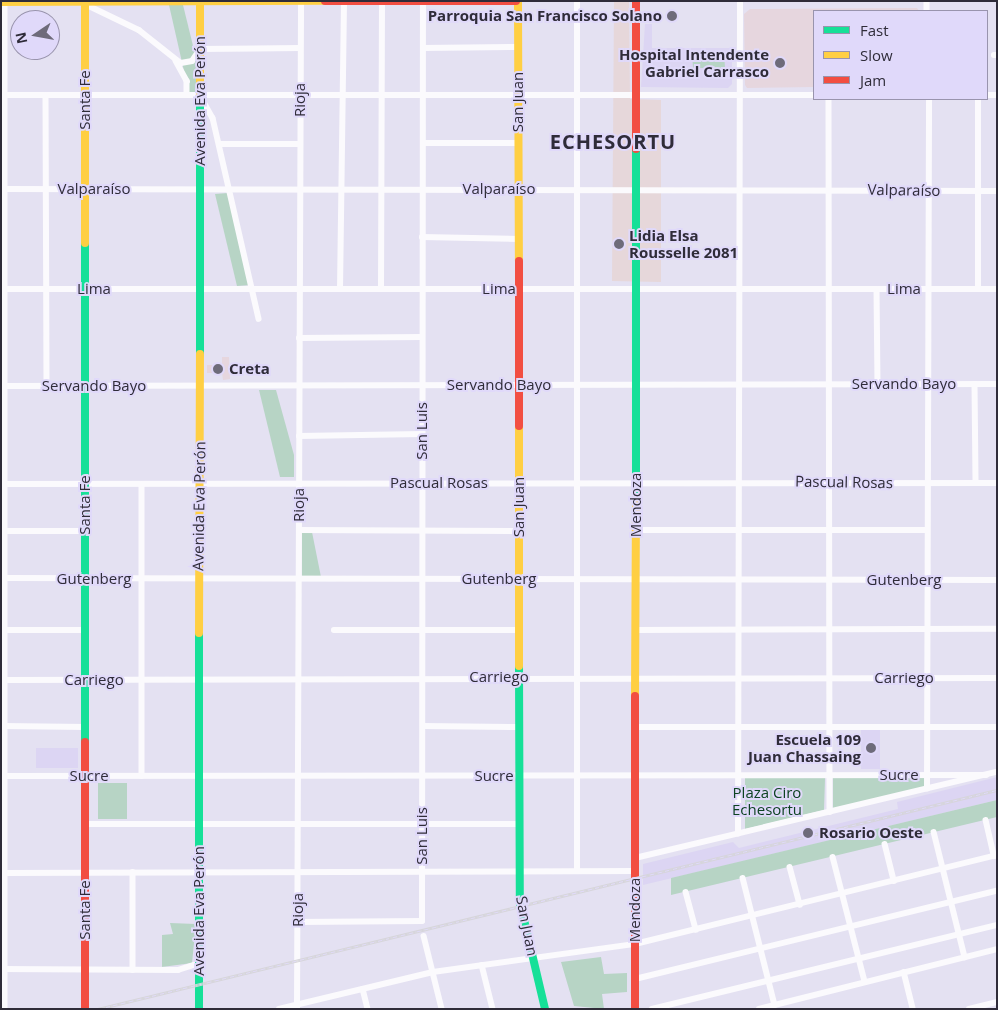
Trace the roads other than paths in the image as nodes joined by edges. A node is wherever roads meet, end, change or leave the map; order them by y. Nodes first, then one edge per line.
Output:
1 (517, 1) edge
2 (577, 1) edge
3 (636, 1) edge
4 (740, 1) edge
5 (4, 2) edge
6 (85, 2) edge
7 (300, 2) edge
8 (382, 2) edge
9 (423, 2) edge
10 (200, 3) edge
11 (344, 3) junction
12 (518, 47) junction
13 (300, 48) junction
14 (423, 48) junction
15 (200, 49) junction
16 (176, 61) junction
17 (636, 94) junction
18 (739, 94) junction
19 (85, 95) junction
20 (187, 95) junction
21 (200, 95) junction
22 (300, 95) junction
23 (342, 95) junction
24 (381, 95) junction
25 (423, 95) junction
26 (518, 95) junction
27 (577, 95) junction
28 (813, 95) edge
29 (3, 96) edge
30 (46, 96) junction
31 (829, 100) edge
32 (928, 100) edge
33 (978, 100) edge
34 (423, 143) junction
35 (518, 143) junction
36 (219, 144) junction
37 (300, 144) junction
38 (3, 189) edge
39 (46, 189) junction
40 (85, 189) junction
41 (518, 189) junction
42 (577, 189) junction
43 (636, 189) junction
44 (739, 189) junction
45 (829, 189) junction
46 (200, 190) junction
47 (230, 190) junction
48 (300, 190) junction
49 (341, 190) junction
50 (381, 190) junction
51 (422, 190) junction
52 (928, 190) junction
53 (978, 190) junction
54 (997, 190) edge
55 (422, 237) junction
56 (518, 240) junction
57 (253, 288) junction
58 (3, 289) edge
59 (46, 289) junction
60 (85, 289) junction
61 (201, 289) junction
62 (299, 289) junction
63 (340, 289) junction
64 (380, 289) junction
65 (422, 289) junction
66 (518, 289) junction
67 (577, 289) junction
68 (636, 289) junction
69 (739, 289) junction
70 (829, 289) junction
71 (877, 289) junction
72 (978, 289) junction
73 (997, 289) edge
74 (929, 290) junction
75 (260, 319) dead end
76 (422, 337) junction
77 (3, 338) edge
78 (299, 338) junction
79 (830, 384) junction
80 (878, 384) junction
81 (929, 384) junction
82 (975, 384) junction
83 (997, 384) edge
84 (299, 385) junction
85 (422, 385) junction
86 (519, 385) junction
87 (577, 385) junction
88 (636, 385) junction
89 (739, 385) junction
90 (3, 386) edge
91 (47, 386) junction
92 (85, 386) junction
93 (200, 386) junction
94 (422, 434) junction
95 (3, 435) edge
96 (299, 436) junction
97 (738, 481) junction
98 (830, 481) junction
99 (577, 482) junction
100 (636, 482) junction
101 (299, 483) junction
102 (422, 483) junction
103 (519, 483) junction
104 (928, 483) junction
105 (976, 483) junction
106 (3, 484) edge
107 (85, 484) junction
108 (142, 484) junction
109 (200, 484) junction
110 (997, 484) edge
111 (299, 530) junction
112 (422, 530) junction
113 (636, 530) junction
114 (738, 530) junction
115 (830, 530) junction
116 (927, 530) junction
117 (3, 531) edge
118 (85, 531) junction
119 (519, 531) junction
120 (3, 578) edge
121 (85, 578) junction
122 (143, 579) junction
123 (199, 579) junction
124 (299, 579) junction
125 (422, 579) junction
126 (519, 579) junction
127 (577, 580) junction
128 (636, 580) junction
129 (738, 580) junction
130 (830, 580) junction
131 (927, 580) junction
132 (997, 580) edge
133 (927, 629) junction
134 (997, 629) edge
135 (3, 630) edge
136 (85, 630) junction
137 (334, 630) dead end
138 (421, 630) junction
139 (519, 630) junction
140 (636, 630) junction
141 (738, 630) junction
142 (830, 630) junction
143 (738, 676) junction
144 (519, 677) junction
145 (577, 677) junction
146 (636, 677) junction
147 (298, 678) junction
148 (421, 678) junction
149 (926, 678) junction
150 (997, 678) edge
151 (143, 679) junction
152 (200, 679) junction
153 (830, 679) junction
154 (3, 680) edge
155 (85, 680) junction
156 (3, 726) edge
157 (423, 726) junction
158 (85, 727) junction
159 (519, 727) junction
160 (636, 727) junction
161 (738, 727) junction
162 (830, 727) junction
163 (927, 727) junction
164 (997, 728) edge
165 (997, 772) edge
166 (636, 775) junction
167 (738, 775) junction
168 (830, 775) junction
169 (927, 775) junction
170 (986, 775) junction
171 (3, 776) edge
172 (85, 776) junction
173 (142, 776) junction
174 (200, 776) junction
175 (298, 776) junction
176 (423, 776) junction
177 (520, 776) junction
178 (577, 776) junction
179 (927, 789) junction
180 (830, 812) junction
181 (986, 820) dead end
182 (85, 824) junction
183 (200, 824) junction
184 (298, 824) junction
185 (422, 824) junction
186 (520, 824) junction
187 (3, 826) edge
188 (934, 832) dead end
189 (738, 834) junction
190 (885, 844) dead end
191 (834, 856) dead end
192 (996, 856) edge
193 (636, 858) junction
194 (790, 867) dead end
195 (943, 869) junction
196 (577, 871) junction
197 (636, 871) junction
198 (85, 872) junction
199 (133, 872) junction
200 (200, 872) junction
201 (298, 872) junction
202 (422, 872) junction
203 (520, 872) junction
204 (3, 873) edge
205 (743, 878) dead end
206 (894, 881) junction
207 (997, 891) edge
208 (686, 892) dead end
209 (843, 894) junction
210 (951, 902) junction
211 (800, 905) junction
212 (754, 916) junction
213 (298, 922) junction
214 (997, 925) edge
215 (851, 926) junction
216 (696, 930) junction
217 (959, 934) junction
218 (424, 936) dead end
219 (636, 944) junction
220 (761, 948) junction
221 (997, 949) edge
222 (965, 957) junction
223 (533, 958) junction
224 (859, 958) junction
225 (199, 963) junction
226 (482, 965) junction
227 (3, 969) edge
228 (85, 969) junction
229 (133, 970) junction
230 (433, 972) junction
231 (904, 972) junction
232 (636, 979) junction
233 (769, 980) junction
234 (865, 982) junction
235 (363, 989) junction
236 (997, 1002) edge
237 (775, 1005) junction
238 (296, 1007) edge
239 (5, 1009) edge
240 (85, 1009) edge
241 (199, 1009) edge
242 (279, 1009) edge
243 (368, 1009) edge
244 (442, 1009) edge
245 (493, 1009) edge
246 (545, 1009) edge
247 (636, 1009) edge
248 (652, 1009) edge
249 (758, 1009) edge
250 (914, 1009) edge
251 (968, 1009) edge

1 - 9 main road
1 - 12 main road, San Juan
2 - 27 street
3 - 17 main road, Mendoza
4 - 18 street
5 - 6 main road
5 - 29 street
6 - 10 main road
6 - 16 street
6 - 19 main road, Santa Fe
7 - 10 main road
7 - 11 main road
7 - 13 street, Rioja
8 - 9 main road
8 - 11 main road
8 - 24 street
9 - 14 street, San Luis
10 - 15 main road, Avenida Eva Perón
11 - 23 street
12 - 14 street
12 - 26 main road, San Juan
13 - 15 street
13 - 22 street, Rioja
14 - 25 street, San Luis
15 - 16 street
15 - 21 main road, Avenida Eva Perón
16 - 20 street
17 - 18 street
17 - 27 street
17 - 43 main road, Mendoza
18 - 28 street
18 - 44 street
19 - 20 street
19 - 30 street
19 - 40 main road, Santa Fe
20 - 21 street
21 - 22 street
21 - 36 street
21 - 46 main road, Avenida Eva Perón
22 - 23 street
22 - 37 street, Rioja
23 - 24 street
23 - 49 street
24 - 25 street
24 - 50 street
25 - 26 street
25 - 34 street, San Luis
26 - 27 street
26 - 35 main road, San Juan
27 - 42 street
29 - 30 street
29 - 38 street
30 - 39 street
31 - 45 street
32 - 52 street
33 - 53 street
34 - 35 street
34 - 51 street, San Luis
35 - 41 main road, San Juan
36 - 37 street
36 - 47 street
37 - 48 street, Rioja
38 - 39 street, Valparaíso
38 - 58 street
39 - 40 street, Valparaíso
39 - 59 street
40 - 46 street, Valparaíso
40 - 60 main road, Santa Fe
41 - 42 street, Valparaíso
41 - 51 street, Valparaíso
41 - 56 main road, San Juan
42 - 43 street, Valparaíso
42 - 67 street
43 - 44 street, Valparaíso
43 - 68 main road, Mendoza
44 - 45 street, Valparaíso
44 - 69 street
45 - 52 street, Valparaíso
45 - 70 street
46 - 47 street, Valparaíso
46 - 61 main road, Avenida Eva Perón
47 - 48 street, Valparaíso
47 - 57 street
48 - 49 street, Valparaíso
48 - 62 street, Rioja
49 - 50 street, Valparaíso
49 - 63 street
50 - 51 street, Valparaíso
50 - 64 street
51 - 55 street, San Luis
52 - 53 street, Valparaíso
52 - 74 street
53 - 54 street, Valparaíso
53 - 72 street
55 - 56 street
55 - 65 street, San Luis
56 - 66 main road, San Juan
57 - 61 street, Lima
57 - 62 street, Lima
57 - 75 street
58 - 59 street, Lima
58 - 77 street
59 - 60 street, Lima
59 - 91 street
60 - 61 street, Lima
60 - 92 main road, Santa Fe
61 - 93 main road, Avenida Eva Perón
62 - 63 street, Lima
62 - 78 street, Rioja
63 - 64 street, Lima
64 - 65 street, Lima
65 - 66 street, Lima
65 - 76 street, San Luis
66 - 67 street, Lima
66 - 86 main road, San Juan
67 - 68 street, Lima
67 - 87 street
68 - 69 street, Lima
68 - 88 main road, Mendoza
69 - 70 street, Lima
69 - 89 street
70 - 71 street, Lima
70 - 79 street
71 - 74 street, Lima
71 - 80 street
72 - 73 street, Lima
72 - 74 street, Lima
74 - 81 street
76 - 78 street
76 - 85 street, San Luis
77 - 90 street
78 - 84 street, Rioja
79 - 80 street, Servando Bayo
79 - 89 street, Servando Bayo
79 - 98 street
80 - 81 street, Servando Bayo
81 - 82 street, Servando Bayo
81 - 104 street
82 - 83 street, Servando Bayo
82 - 105 street
84 - 85 street, Servando Bayo
84 - 93 street, Servando Bayo
84 - 96 street, Rioja
85 - 86 street, Servando Bayo
85 - 94 street, San Luis
86 - 87 street, Servando Bayo
86 - 103 main road, San Juan
87 - 88 street, Servando Bayo
87 - 99 street
88 - 89 street, Servando Bayo
88 - 100 main road, Mendoza
89 - 97 street
90 - 91 street, Servando Bayo
90 - 95 street
91 - 92 street, Servando Bayo
92 - 93 street, Servando Bayo
92 - 107 main road, Santa Fe
93 - 109 main road, Avenida Eva Perón
94 - 96 street
94 - 102 street, San Luis
95 - 106 street
96 - 101 street, Rioja
97 - 98 street, Pascual Rosas
97 - 100 street, Pascual Rosas
97 - 114 street
98 - 104 street, Pascual Rosas
98 - 115 street
99 - 100 street, Pascual Rosas
99 - 103 street, Pascual Rosas
99 - 127 street
100 - 113 main road, Mendoza
101 - 102 street, Pascual Rosas
101 - 109 street, Pascual Rosas
101 - 111 street, Rioja
102 - 103 street, Pascual Rosas
102 - 112 street, San Luis
103 - 119 main road, San Juan
104 - 105 street, Pascual Rosas
104 - 116 street
105 - 110 street, Pascual Rosas
106 - 107 street, Pascual Rosas
106 - 117 street
107 - 108 street, Pascual Rosas
107 - 118 main road, Santa Fe
108 - 109 street, Pascual Rosas
108 - 122 street
109 - 123 main road, Avenida Eva Perón
111 - 112 street
111 - 124 street, Rioja
112 - 119 street
112 - 125 street, San Luis
113 - 114 street
113 - 128 main road, Mendoza
114 - 115 street
114 - 129 street
115 - 116 street
115 - 130 street
116 - 131 street
117 - 118 street
117 - 120 street
118 - 121 main road, Santa Fe
119 - 126 main road, San Juan
120 - 121 street, Gutenberg
120 - 135 street
121 - 122 street, Gutenberg
121 - 136 main road, Santa Fe
122 - 123 street, Gutenberg
122 - 151 street
123 - 124 street, Gutenberg
123 - 152 main road, Avenida Eva Perón
124 - 125 street, Gutenberg
124 - 147 street, Rioja
125 - 126 street, Gutenberg
125 - 138 street, San Luis
126 - 127 street, Gutenberg
126 - 139 main road, San Juan
127 - 128 street, Gutenberg
127 - 145 street
128 - 129 street, Gutenberg
128 - 140 main road, Mendoza
129 - 130 street, Gutenberg
129 - 141 street
130 - 131 street, Gutenberg
130 - 142 street
131 - 132 street, Gutenberg
131 - 133 street
133 - 134 street
133 - 142 street
133 - 149 street
135 - 136 street
135 - 154 street
136 - 155 main road, Santa Fe
137 - 138 street
138 - 139 street
138 - 148 street, San Luis
139 - 144 main road, San Juan
140 - 141 street
140 - 146 main road, Mendoza
141 - 142 street
141 - 143 street
142 - 153 street
143 - 146 street, Carriego
143 - 153 street, Carriego
143 - 161 street
144 - 145 street, Carriego
144 - 148 street, Carriego
144 - 159 main road, San Juan
145 - 146 street, Carriego
145 - 178 street
146 - 160 main road, Mendoza
147 - 148 street, Carriego
147 - 152 street, Carriego
147 - 175 street, Rioja
148 - 157 street, San Luis
149 - 150 street, Carriego
149 - 153 street, Carriego
149 - 163 street
151 - 152 street, Carriego
151 - 155 street, Carriego
151 - 173 street
152 - 174 main road, Avenida Eva Perón
153 - 162 street
154 - 155 street, Carriego
154 - 156 street
155 - 158 main road, Santa Fe
156 - 158 street
156 - 171 street
157 - 159 street
157 - 176 street, San Luis
158 - 172 main road, Santa Fe
159 - 177 main road, San Juan
160 - 161 street
160 - 166 main road, Mendoza
161 - 162 street
161 - 167 street
162 - 163 street
162 - 168 street
163 - 164 street
163 - 169 street
165 - 170 street
166 - 167 street, Sucre
166 - 178 street, Sucre
166 - 193 main road, Mendoza
167 - 168 street, Sucre
167 - 189 street
168 - 169 street, Sucre
168 - 180 street
169 - 170 street, Sucre
169 - 179 street
170 - 179 street
171 - 172 street, Sucre
171 - 187 street
172 - 173 street, Sucre
172 - 182 main road, Santa Fe
173 - 174 street, Sucre
174 - 175 street, Sucre
174 - 183 main road, Avenida Eva Perón
175 - 176 street, Sucre
175 - 184 street, Rioja
176 - 177 street, Sucre
176 - 185 street, San Luis
177 - 178 street, Sucre
177 - 186 main road, San Juan
178 - 196 street
179 - 180 street
180 - 189 street
181 - 192 street
182 - 183 street
182 - 198 main road, Santa Fe
183 - 184 street
183 - 200 main road, Avenida Eva Perón
184 - 185 street
184 - 201 street, Rioja
185 - 186 street
185 - 202 street, San Luis
186 - 203 main road, San Juan
187 - 204 street
188 - 195 street
189 - 193 street
190 - 206 street
191 - 209 street
192 - 195 street
193 - 197 main road, Mendoza
194 - 211 street
195 - 206 street
195 - 210 street
196 - 197 street
196 - 203 street
197 - 219 main road, Mendoza
198 - 199 street
198 - 204 street
198 - 228 main road, Santa Fe
199 - 200 street
199 - 229 street
200 - 201 street
200 - 225 main road, Avenida Eva Perón
201 - 202 street
201 - 213 street, Rioja
202 - 203 street
202 - 213 street, San Luis
203 - 223 main road, San Juan
204 - 227 street
205 - 212 street
206 - 209 street
207 - 210 street
208 - 216 street
209 - 211 street
209 - 215 street
210 - 215 street
210 - 217 street
211 - 212 street
212 - 216 street
212 - 220 street
213 - 238 street, Rioja
214 - 217 street
215 - 220 street
215 - 224 street
216 - 219 street
217 - 222 street
217 - 224 street
218 - 230 street
219 - 223 street
219 - 232 main road, Mendoza
220 - 232 street
220 - 233 street
221 - 222 street
222 - 231 street
223 - 226 street
223 - 246 main road, San Juan
224 - 233 street
224 - 234 street
225 - 229 street
225 - 241 main road, Avenida Eva Perón
226 - 230 street
226 - 245 street
227 - 228 street
227 - 239 street
228 - 229 street
228 - 240 main road, Santa Fe
230 - 235 street
230 - 244 street
231 - 234 street
231 - 250 street
232 - 247 main road, Mendoza
233 - 237 street
233 - 248 street
234 - 237 street
235 - 238 street
235 - 243 street
236 - 251 street
237 - 249 street
238 - 242 street

